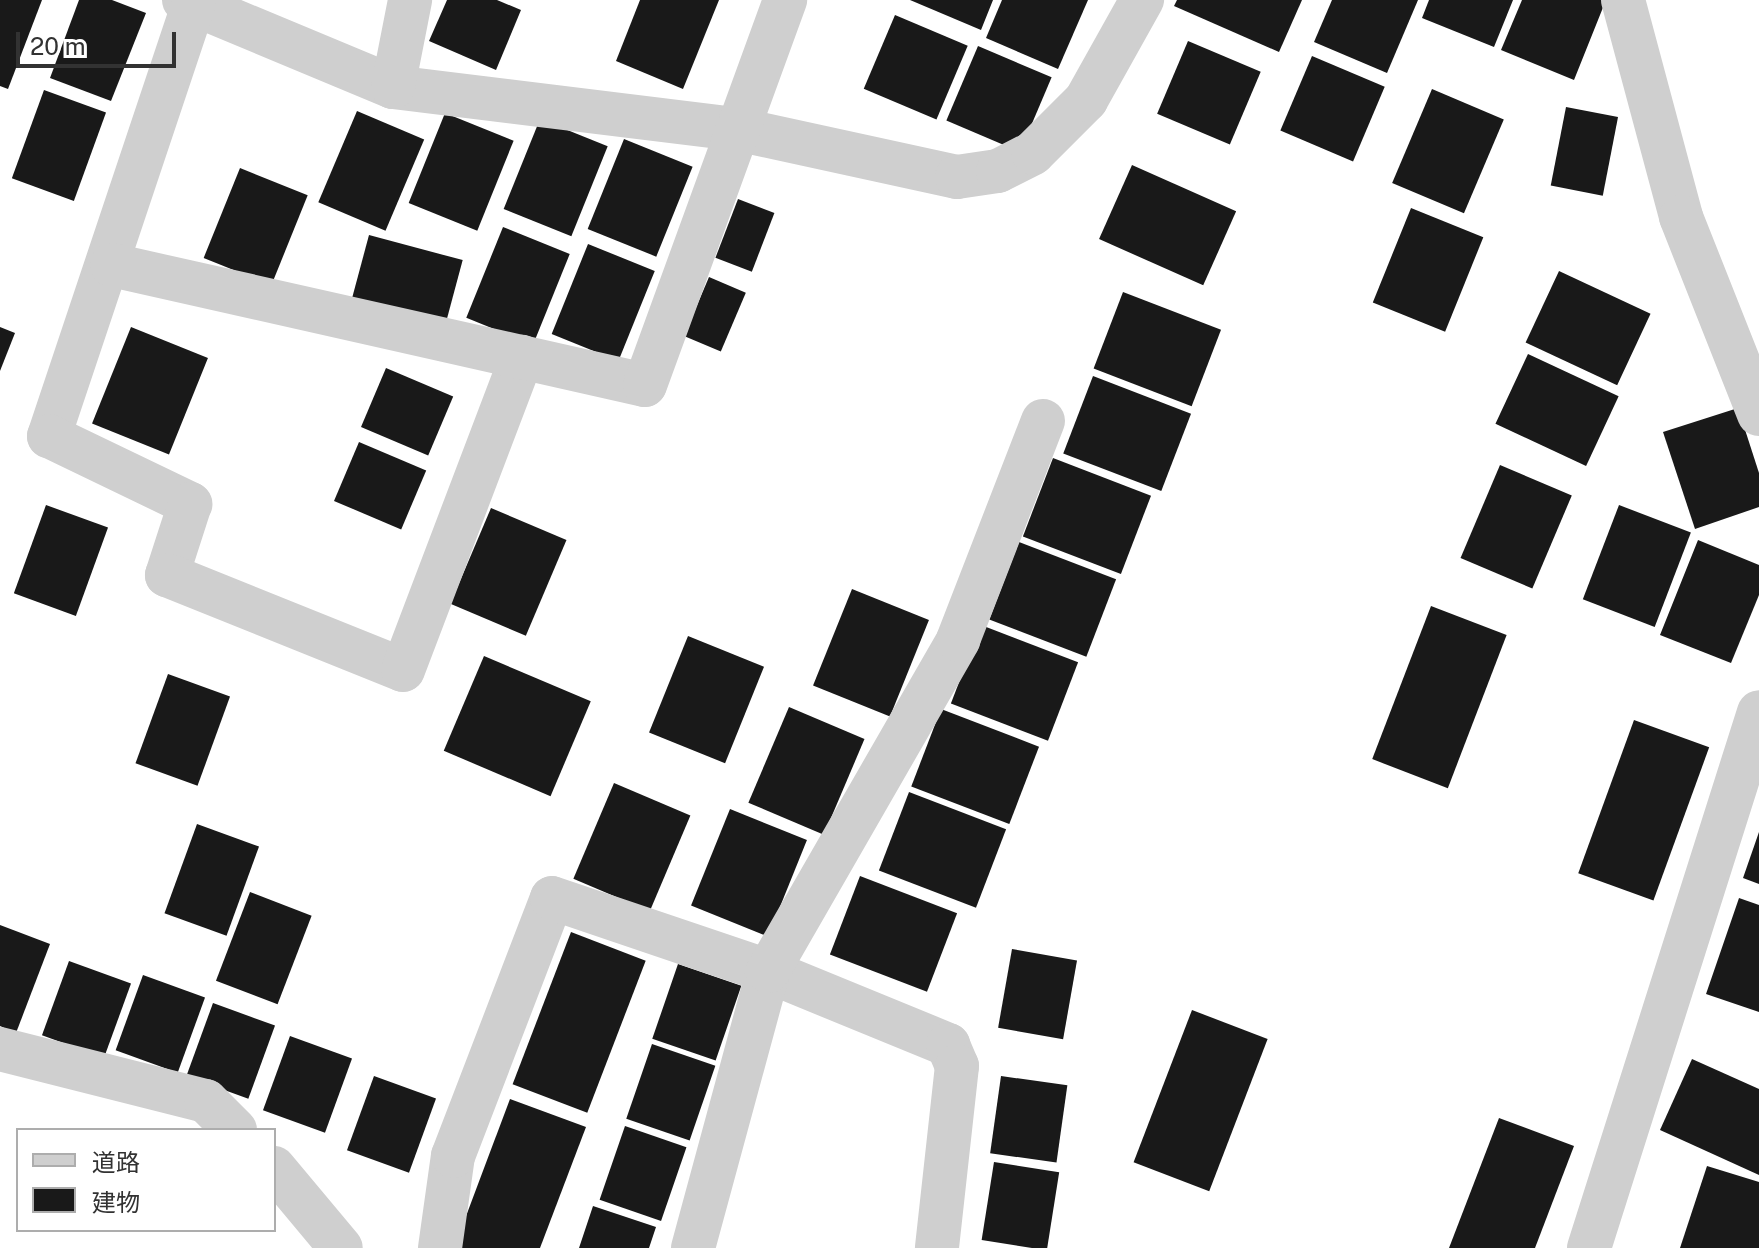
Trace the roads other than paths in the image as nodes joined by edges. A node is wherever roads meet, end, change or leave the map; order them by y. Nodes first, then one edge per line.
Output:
1 (410, 0) edge
2 (785, 0) edge
3 (1142, 0) edge
4 (1623, 0) edge
5 (189, 2) edge
6 (393, 87) junction
7 (741, 130) junction
8 (112, 265) junction
9 (522, 357) junction
10 (1759, 414) edge
11 (1043, 421) dead end
12 (1759, 712) edge
13 (768, 971) junction
14 (0, 1049) edge
15 (233, 1128) edge
16 (276, 1170) edge
17 (341, 1248) edge
18 (440, 1248) edge
19 (693, 1248) edge
20 (937, 1248) edge
21 (1589, 1248) edge

1 - 6 street
2 - 7 street
3 - 7 street
4 - 10 street
5 - 6 street
5 - 8 street
6 - 7 street
7 - 9 street
8 - 9 street
8 - 9 street
11 - 13 street
12 - 21 street
13 - 18 street
13 - 19 street
13 - 20 street
14 - 15 street
16 - 17 street

